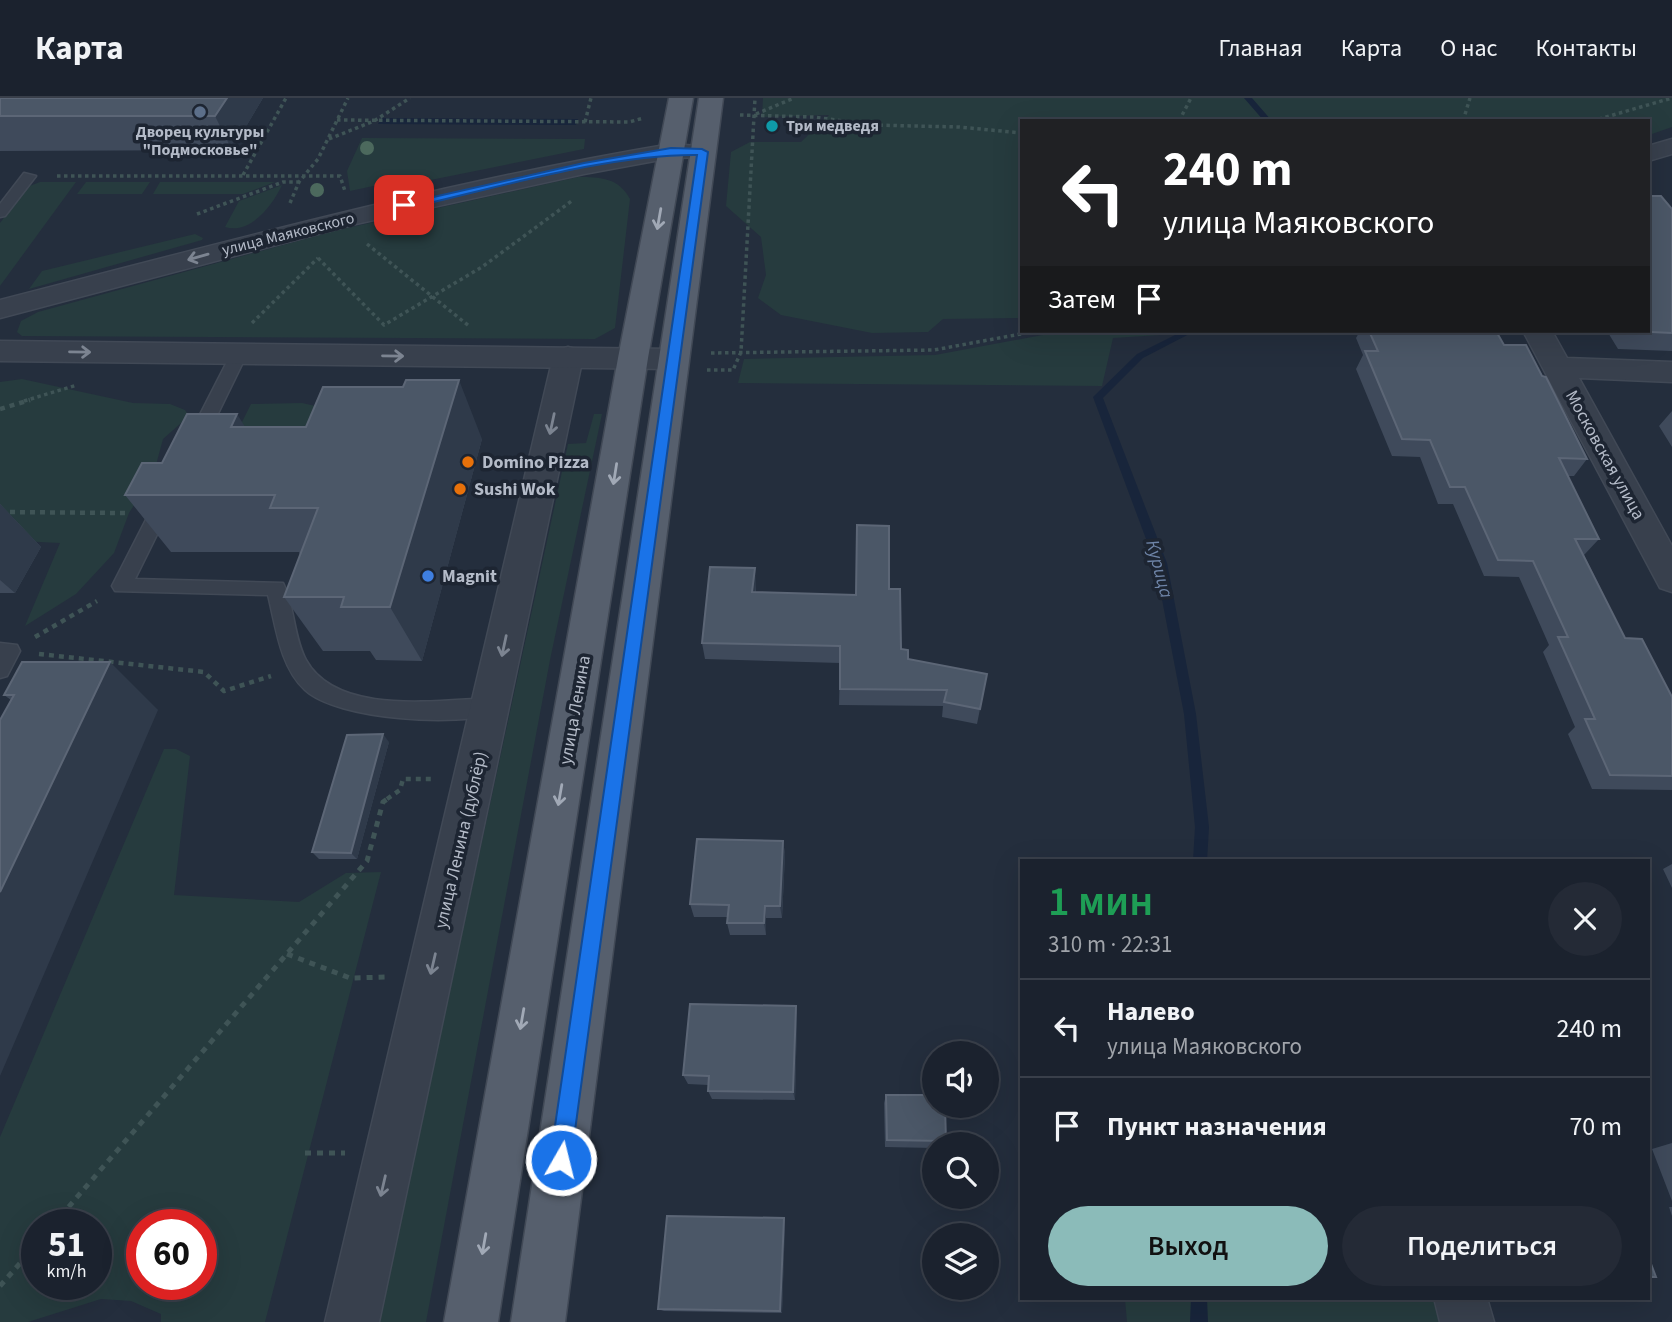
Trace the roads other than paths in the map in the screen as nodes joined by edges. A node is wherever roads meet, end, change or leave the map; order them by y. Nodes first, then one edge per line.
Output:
1 (681, 98) edge
2 (711, 98) edge
3 (1672, 146) edge
4 (671, 152) junction
5 (702, 152) junction
6 (1650, 153) edge
7 (29, 176) road end
8 (0, 214) edge
9 (34, 302) junction
10 (0, 309) edge
11 (1539, 333) edge
12 (3, 343) edge
13 (239, 354) junction
14 (568, 358) junction
15 (668, 363) junction
16 (1558, 368) junction
17 (1672, 372) edge
18 (189, 454) edge
19 (171, 489) edge
20 (1672, 578) edge
21 (5, 651) edge
22 (0, 670) edge
23 (491, 707) junction
24 (1462, 1300) edge
25 (352, 1322) edge
26 (471, 1322) edge
27 (538, 1322) edge
28 (1467, 1322) edge

1 - 4 main road, улица Ленина
2 - 5 main road, улица Ленина
3 - 6 street
4 - 5 street, улица Маяковского
4 -> 9 street, улица Маяковского
4 -> 15 main road, улица Ленина
5 - 15 main road, улица Ленина
7 - 8 lane
9 - 10 street, улица Маяковского
9 - 12 street
11 - 16 street, Московская улица
12 -> 13 street
13 -> 14 street
13 - 18 lane
14 - 15 street
14 -> 23 street, улица Ленина (дублёр)
15 -> 26 main road, улица Ленина
15 - 27 main road, улица Ленина
16 - 17 street
16 - 20 street, Московская улица
19 - 23 lane
21 - 22 lane
23 -> 25 street, улица Ленина (дублёр)
24 - 28 street

